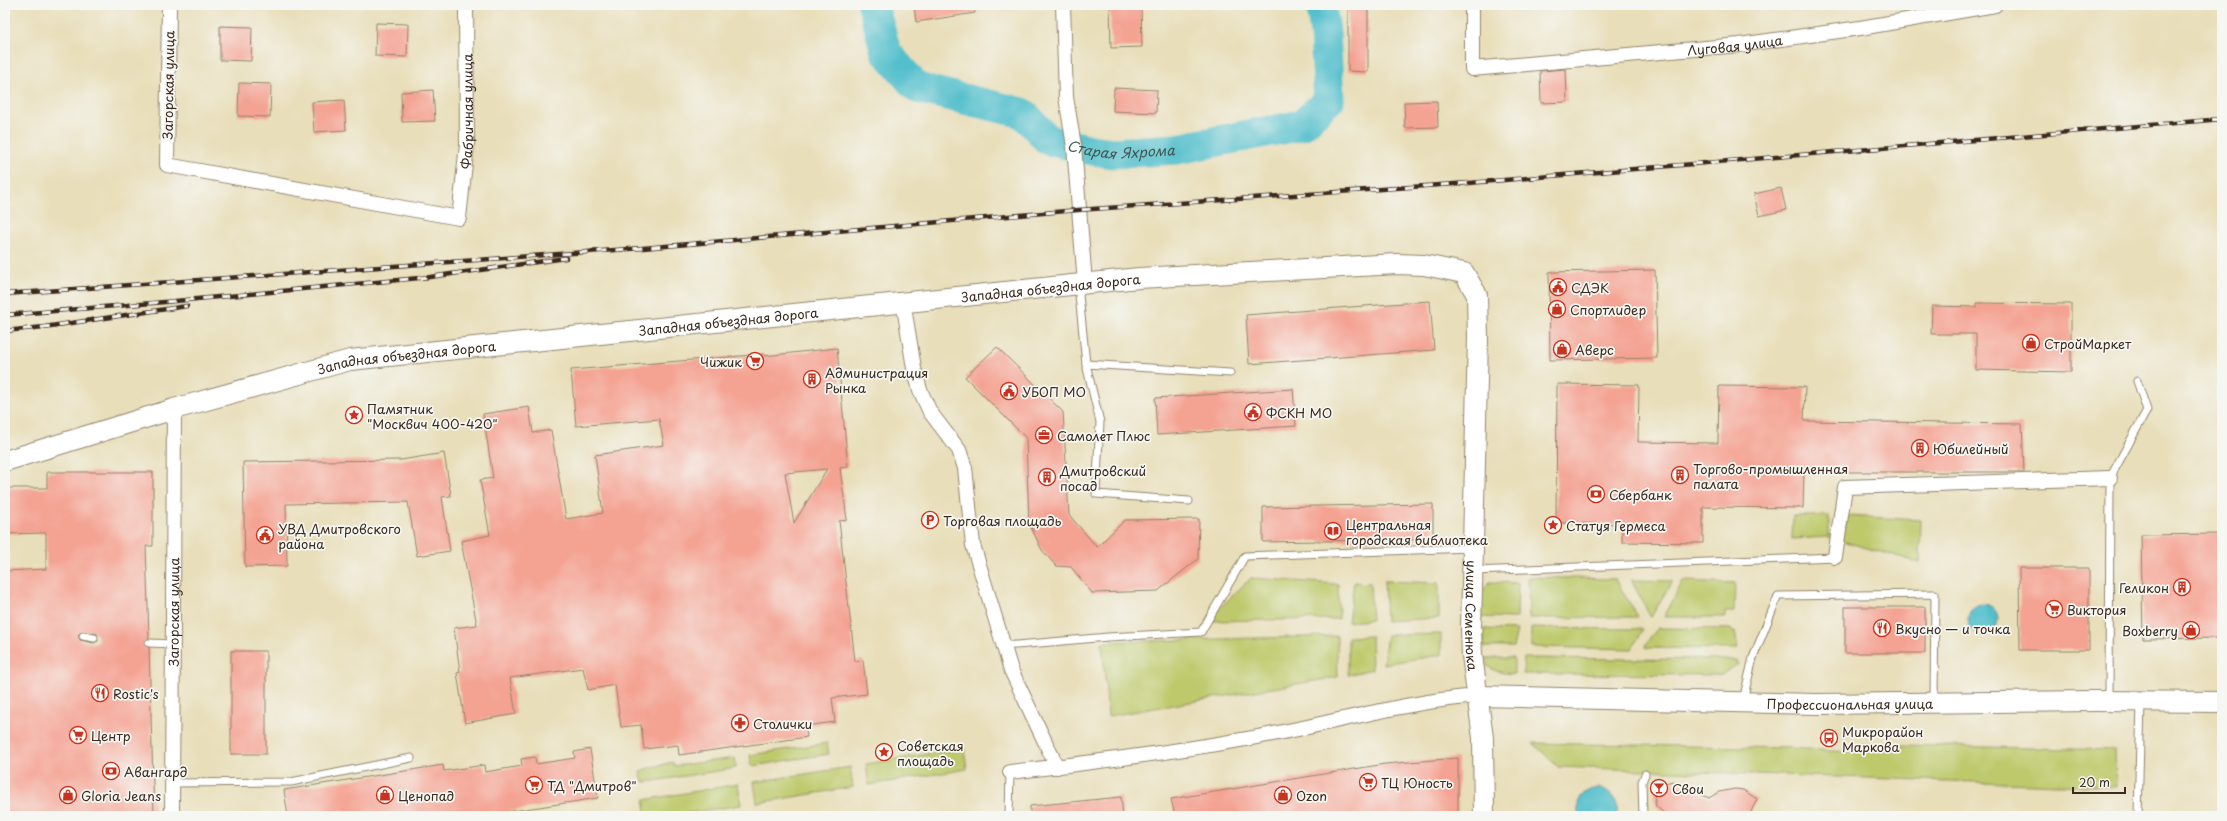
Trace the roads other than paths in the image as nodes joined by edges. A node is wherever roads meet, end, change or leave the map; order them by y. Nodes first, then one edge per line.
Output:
1 (169, 5) edge
2 (466, 5) edge
3 (1063, 5) edge
4 (1472, 5) edge
5 (1995, 5) edge
6 (459, 218) joint
7 (1464, 273) joint
8 (1081, 283) junction
9 (903, 301) junction
10 (1086, 364) junction
11 (1230, 373) dead end
12 (2137, 381) dead end
13 (174, 409) junction
14 (5, 461) edge
15 (2110, 478) junction
16 (1189, 501) dead end
17 (1474, 548) junction
18 (1835, 557) joint
19 (1473, 571) junction
20 (84, 636) dead end
21 (94, 638) dead end
22 (149, 643) dead end
23 (174, 644) junction
24 (1004, 646) junction
25 (1478, 696) junction
26 (2109, 701) junction
27 (2141, 701) junction
28 (1743, 702) junction
29 (1934, 702) junction
30 (2222, 702) edge
31 (411, 758) dead end
32 (1057, 766) junction
33 (1010, 772) joint
34 (1645, 774) dead end
35 (172, 783) junction
36 (172, 816) edge
37 (1009, 816) edge
38 (1484, 816) edge
39 (1642, 816) edge
40 (2138, 816) edge

1 - 6 street, Загорская улица
2 - 6 street, Фабричная улица
3 - 8 street
4 - 5 street, Луговая улица
7 - 8 main road, Западная объездная дорога
7 - 17 main road, улица Семенюка
8 - 9 main road, Западная объездная дорога
8 - 10 lane
9 - 13 main road, Западная объездная дорога
9 - 24 street
10 - 11 lane
10 - 16 lane
12 - 15 lane
13 - 14 main road, Западная объездная дорога
13 - 23 street, Загорская улица
15 - 18 street
15 - 26 lane
17 - 19 main road, улица Семенюка
17 - 24 lane
18 - 19 lane
19 - 25 main road, улица Семенюка
20 - 21 lane
22 - 23 lane
23 - 35 street, Загорская улица
24 - 32 street
25 - 28 main road, Профессиональная улица
25 - 32 street
25 - 38 main road, улица Семенюка
26 - 27 main road, Профессиональная улица
26 - 29 main road, Профессиональная улица
27 - 30 main road, Профессиональная улица
27 - 40 lane
28 - 29 main road, Профессиональная улица
28 - 29 lane
31 - 35 lane
32 - 33 street
33 - 37 lane
34 - 39 lane
35 - 36 street, Загорская улица

